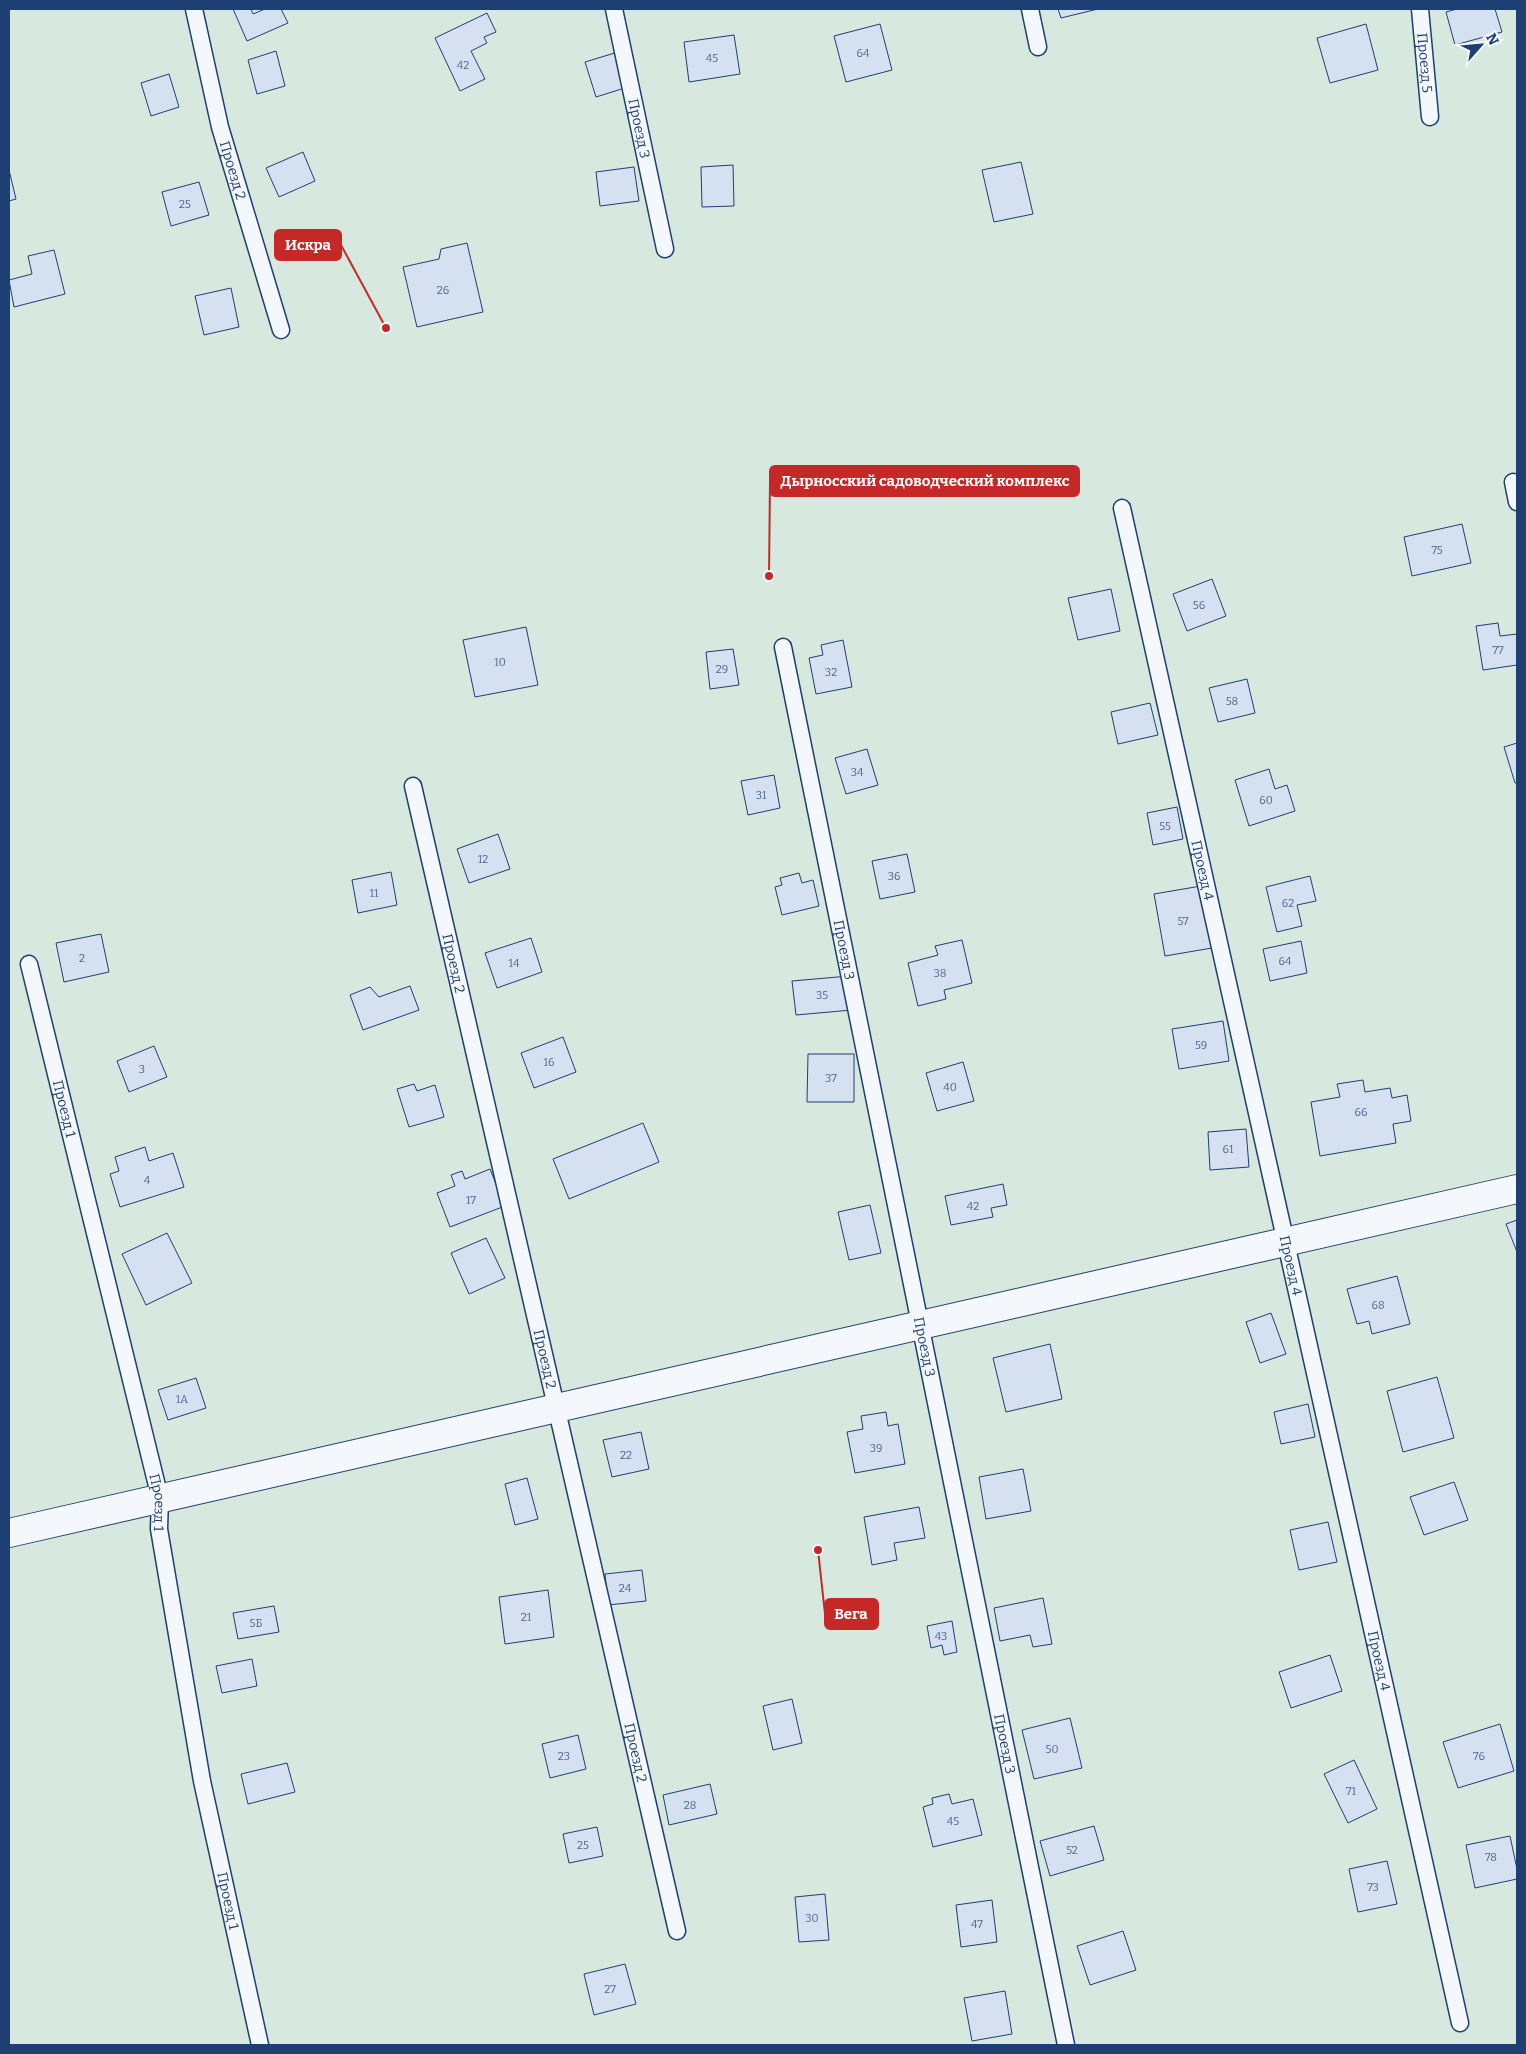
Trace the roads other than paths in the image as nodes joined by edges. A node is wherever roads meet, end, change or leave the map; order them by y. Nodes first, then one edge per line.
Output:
1 (194, 9) edge
2 (614, 9) edge
3 (1030, 9) edge
4 (1420, 9) edge
5 (1038, 47) dead end
6 (1430, 116) dead end
7 (665, 248) dead end
8 (281, 330) dead end
9 (1512, 482) dead end
10 (1517, 502) edge
11 (1122, 508) dead end
12 (783, 647) dead end
13 (413, 786) dead end
14 (29, 964) dead end
15 (1517, 1189) edge
16 (1286, 1242) junction
17 (921, 1325) junction
18 (557, 1408) junction
19 (160, 1498) junction
20 (9, 1533) edge
21 (677, 1931) dead end
22 (1460, 2023) dead end
23 (260, 2045) edge
24 (1066, 2045) edge

1 - 8 lane, Проезд 2
2 - 7 lane, Проезд 3
3 - 5 lane
4 - 6 lane, Проезд 5
9 - 10 lane
11 - 16 lane, Проезд 4
12 - 17 lane, Проезд 3
13 - 18 lane, Проезд 2
14 - 19 lane, Проезд 1
15 - 16 street
16 - 17 street
16 - 22 lane, Проезд 4
17 - 18 street
17 - 24 lane, Проезд 3
18 - 19 street
18 - 21 lane, Проезд 2
19 - 20 street
19 - 23 lane, Проезд 1

